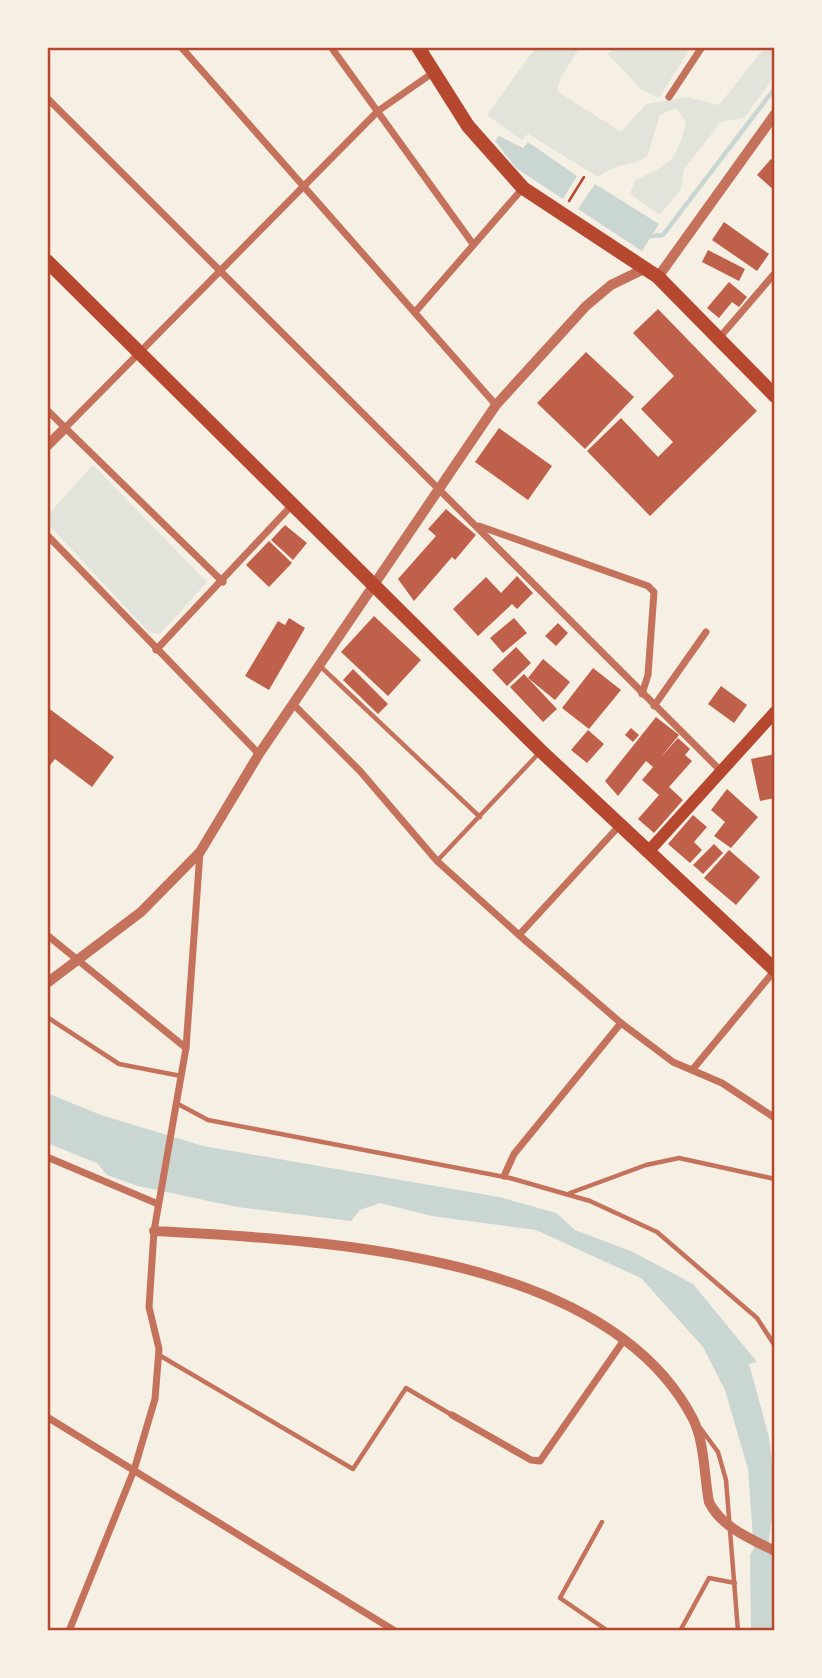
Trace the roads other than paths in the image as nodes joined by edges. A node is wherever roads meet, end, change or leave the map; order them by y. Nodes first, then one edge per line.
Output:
1 (181, 47) edge
2 (331, 47) edge
3 (418, 47) edge
4 (702, 47) edge
5 (435, 71) junction
6 (47, 97) edge
7 (669, 97) dead end
8 (378, 111) junction
9 (775, 114) edge
10 (304, 185) junction
11 (523, 188) junction
12 (473, 244) junction
13 (47, 261) edge
14 (220, 268) junction
15 (646, 268) junction
16 (658, 277) junction
17 (773, 278) edge
18 (416, 311) junction
19 (720, 337) junction
20 (139, 350) junction
21 (775, 396) edge
22 (496, 405) junction
23 (47, 410) edge
24 (65, 428) junction
25 (47, 446) edge
26 (438, 486) junction
27 (293, 505) junction
28 (475, 524) junction
29 (47, 535) edge
30 (223, 582) junction
31 (373, 584) junction
32 (706, 632) dead end
33 (156, 650) junction
34 (320, 666) junction
35 (642, 694) junction
36 (293, 705) junction
37 (654, 706) junction
38 (775, 712) edge
39 (541, 751) junction
40 (259, 754) junction
41 (721, 771) junction
42 (480, 817) junction
43 (620, 825) junction
44 (200, 852) junction
45 (648, 852) junction
46 (438, 861) junction
47 (47, 935) edge
48 (519, 935) junction
49 (80, 959) junction
50 (775, 970) edge
51 (47, 983) edge
52 (47, 1017) edge
53 (621, 1023) junction
54 (186, 1048) junction
55 (693, 1069) junction
56 (182, 1076) junction
57 (178, 1104) junction
58 (775, 1118) edge
59 (47, 1157) edge
60 (504, 1176) junction
61 (775, 1179) edge
62 (569, 1193) junction
63 (158, 1204) junction
64 (154, 1231) junction
65 (625, 1338) junction
66 (775, 1346) edge
67 (159, 1355) junction
68 (452, 1416) joint
69 (47, 1417) edge
70 (694, 1421) junction
71 (134, 1470) junction
72 (602, 1522) dead end
73 (775, 1550) edge
74 (735, 1583) junction
75 (69, 1631) edge
76 (395, 1631) edge
77 (608, 1631) edge
78 (680, 1631) edge
79 (738, 1631) edge

1 - 10 street
2 - 8 street
3 - 5 main road
4 - 7 street
5 - 8 street
5 - 11 main road
6 - 14 street
8 - 10 street
8 - 12 street
9 - 16 street
10 - 14 street
10 - 18 street
11 - 12 street
11 - 15 main road
12 - 18 street
13 - 20 main road
14 - 20 street
14 - 26 street
15 - 16 main road
15 - 22 street
16 - 19 main road
17 - 19 street
18 - 22 street
19 - 21 main road
20 - 24 street
20 - 27 main road
22 - 26 street
23 - 24 street
24 - 25 street
24 - 30 street
26 - 28 street
26 - 31 street
27 - 30 street
27 - 31 main road
28 - 35 street
28 - 35 street
29 - 33 street
30 - 33 street
31 - 34 street
31 - 39 main road
32 - 37 street
33 - 40 street
34 - 36 street
34 - 42 lane
35 - 37 street
36 - 40 street
36 - 46 street
37 - 41 street
38 - 41 main road
39 - 42 lane
39 - 43 main road
40 - 44 street
41 - 45 main road
42 - 46 lane
43 - 45 main road
43 - 48 street
44 - 49 street
44 - 54 street
45 - 50 main road
46 - 48 street
47 - 49 street
48 - 53 street
49 - 51 street
49 - 54 street
50 - 55 street
52 - 56 lane
53 - 55 street
53 - 60 street
54 - 56 street
55 - 58 street
56 - 57 street
57 - 60 lane
57 - 63 street
59 - 63 street
60 - 62 lane
61 - 62 lane
62 - 66 lane
63 - 64 street
64 - 65 street
64 - 67 street
65 - 68 street
65 - 70 street
67 - 68 lane
67 - 71 street
69 - 71 street
70 - 73 street
70 - 74 lane
71 - 75 street
71 - 76 street
72 - 77 lane
74 - 78 lane
74 - 79 lane

